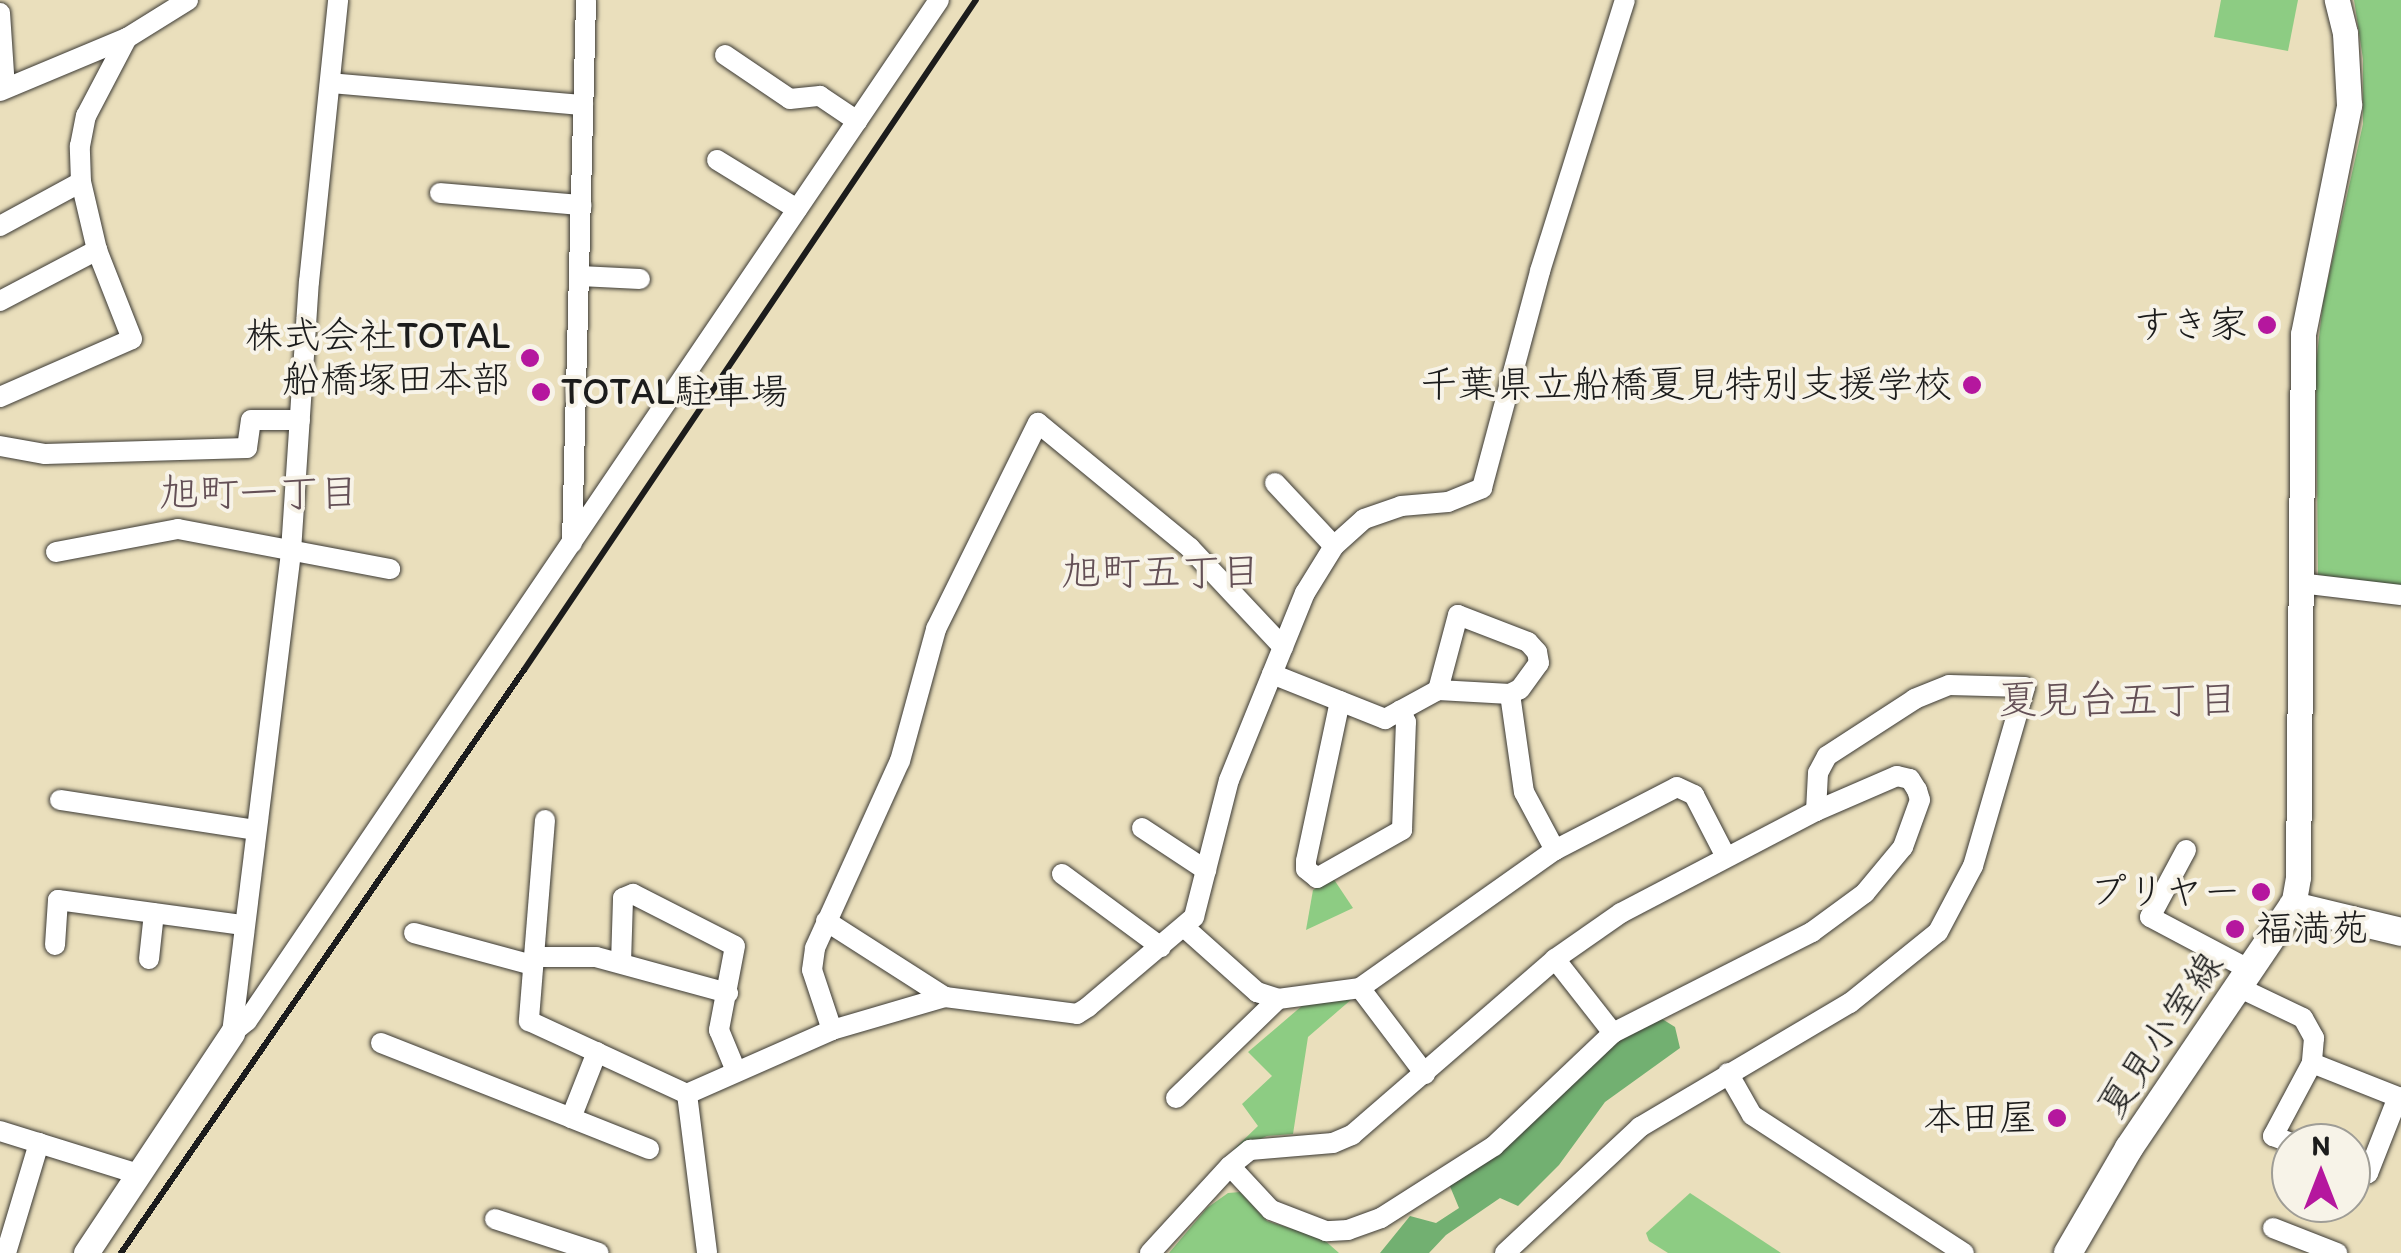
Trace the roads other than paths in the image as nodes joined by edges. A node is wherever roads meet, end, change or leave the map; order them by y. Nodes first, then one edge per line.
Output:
1 (2, 0) edge
2 (188, 0) edge
3 (338, 0) edge
4 (586, 0) edge
5 (939, 0) edge
6 (1625, 0) edge
7 (2337, 0) edge
8 (0, 11) edge
9 (127, 38) junction
10 (725, 55) dead end
11 (330, 82) junction
12 (2, 90) edge
13 (583, 105) junction
14 (857, 121) junction
15 (717, 160) dead end
16 (81, 182) junction
17 (440, 193) dead end
18 (582, 205) junction
19 (798, 209) junction
20 (0, 226) edge
21 (97, 250) junction
22 (580, 276) junction
23 (640, 279) dead end
24 (0, 301) edge
25 (0, 397) edge
26 (300, 420) junction
27 (0, 446) edge
28 (1275, 483) dead end
29 (572, 543) junction
30 (1334, 546) junction
31 (291, 551) junction
32 (56, 552) dead end
33 (390, 569) dead end
34 (2300, 583) junction
35 (2401, 595) edge
36 (1283, 647) junction
37 (1272, 674) junction
38 (1438, 690) junction
39 (1510, 694) junction
40 (1340, 701) junction
41 (1400, 710) junction
42 (60, 800) dead end
43 (1816, 811) junction
44 (545, 820) dead end
45 (1142, 828) dead end
46 (255, 830) junction
47 (1555, 850) junction
48 (2186, 850) dead end
49 (1726, 857) junction
50 (1206, 870) junction
51 (1062, 874) dead end
52 (2293, 906) junction
53 (154, 913) junction
54 (826, 921) junction
55 (243, 925) junction
56 (1184, 927) junction
57 (2401, 932) edge
58 (414, 933) dead end
59 (54, 945) dead end
60 (1161, 947) junction
61 (150, 959) dead end
62 (1555, 959) junction
63 (534, 961) junction
64 (621, 964) junction
65 (2244, 979) junction
66 (1360, 988) junction
67 (728, 992) junction
68 (945, 997) junction
69 (1278, 999) junction
70 (832, 1030) junction
71 (1613, 1032) junction
72 (232, 1033) junction
73 (381, 1043) dead end
74 (597, 1052) junction
75 (2312, 1062) junction
76 (736, 1071) junction
77 (1728, 1073) junction
78 (1424, 1074) junction
79 (686, 1094) junction
80 (1176, 1098) dead end
81 (572, 1118) junction
82 (2280, 1123) edge
83 (0, 1131) edge
84 (39, 1143) junction
85 (649, 1149) dead end
86 (2371, 1165) edge
87 (1230, 1166) junction
88 (138, 1174) junction
89 (495, 1219) dead end
90 (2273, 1228) dead end
91 (6, 1253) edge
92 (86, 1253) edge
93 (599, 1253) edge
94 (707, 1253) edge
95 (1150, 1253) edge
96 (1505, 1253) edge
97 (1964, 1253) edge
98 (2068, 1253) edge
99 (2336, 1253) edge

1 - 8 street
2 - 9 street
3 - 11 street
4 - 13 street
5 - 14 street
6 - 30 street
7 - 34 street
8 - 12 street
9 - 12 street
9 - 16 street
10 - 14 street
11 - 13 street
11 - 26 street
13 - 18 street
14 - 19 street
15 - 19 street
16 - 20 street
16 - 21 street
17 - 18 street
18 - 22 street
19 - 29 street
21 - 24 street
21 - 25 street
22 - 23 street
22 - 29 street
26 - 27 street
26 - 31 street
28 - 30 street
29 - 72 street
30 - 36 street
31 - 32 street
31 - 33 street
31 - 46 street
34 - 35 street
34 - 52 street
36 - 37 street
36 - 54 street
37 - 40 street
37 - 50 street
38 - 39 street
38 - 39 street
38 - 41 street
39 - 47 street
40 - 41 street
40 - 41 street
42 - 46 street
43 - 49 street
43 - 71 street
43 - 77 street
44 - 63 street
45 - 50 street
46 - 55 street
47 - 49 street
47 - 66 street
48 - 65 street
49 - 62 street
50 - 56 street
51 - 60 street
52 - 57 main road
52 - 65 main road, 夏見小室線
53 - 55 street
53 - 59 street
53 - 61 street
54 - 68 street
54 - 70 street
55 - 72 street
56 - 60 street
56 - 69 street
58 - 63 street
60 - 68 street
62 - 71 street
62 - 78 street
63 - 64 street
63 - 74 street
64 - 67 street
64 - 67 street
65 - 75 street
65 - 98 main road, 夏見小室線
66 - 69 street
66 - 78 street
67 - 76 street
68 - 70 street
69 - 80 street
70 - 76 street
71 - 87 street
72 - 88 street
73 - 81 street
74 - 79 street
74 - 81 street
75 - 82 street
75 - 86 street
76 - 79 street
77 - 96 street
77 - 97 street
78 - 87 street
79 - 94 street
81 - 85 street
83 - 84 street
84 - 88 street
84 - 91 street
87 - 95 street
88 - 92 street
89 - 93 street
90 - 99 street

